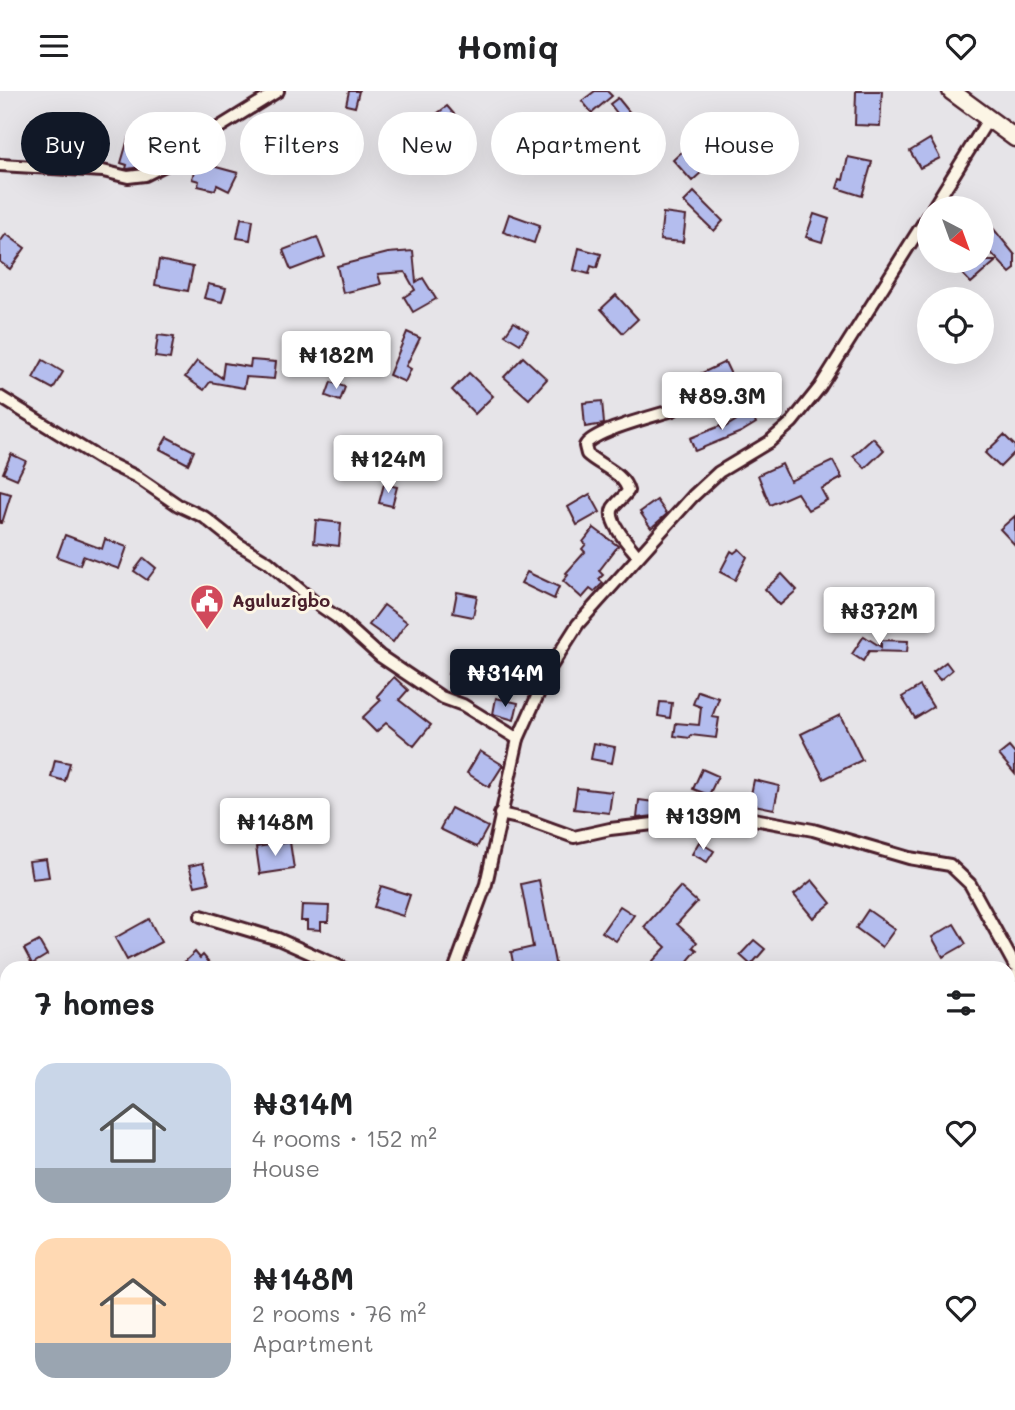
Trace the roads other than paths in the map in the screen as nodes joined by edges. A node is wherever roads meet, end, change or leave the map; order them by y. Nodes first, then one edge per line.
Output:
1 (278, 91) edge
2 (951, 91) edge
3 (989, 118) junction
4 (1015, 138) edge
5 (0, 165) edge
6 (940, 196) edge
7 (917, 233) edge
8 (0, 397) edge
9 (673, 410) dead end
10 (638, 556) junction
11 (518, 739) junction
12 (500, 814) junction
13 (201, 916) dead end
14 (327, 961) edge
15 (458, 961) edge
16 (1012, 961) edge

1 - 5 street
2 - 3 main road
3 - 4 main road
3 - 6 street
7 - 10 street
8 - 11 street
9 - 10 street
10 - 11 street
11 - 12 street
12 - 15 street
12 - 16 street
13 - 14 street

